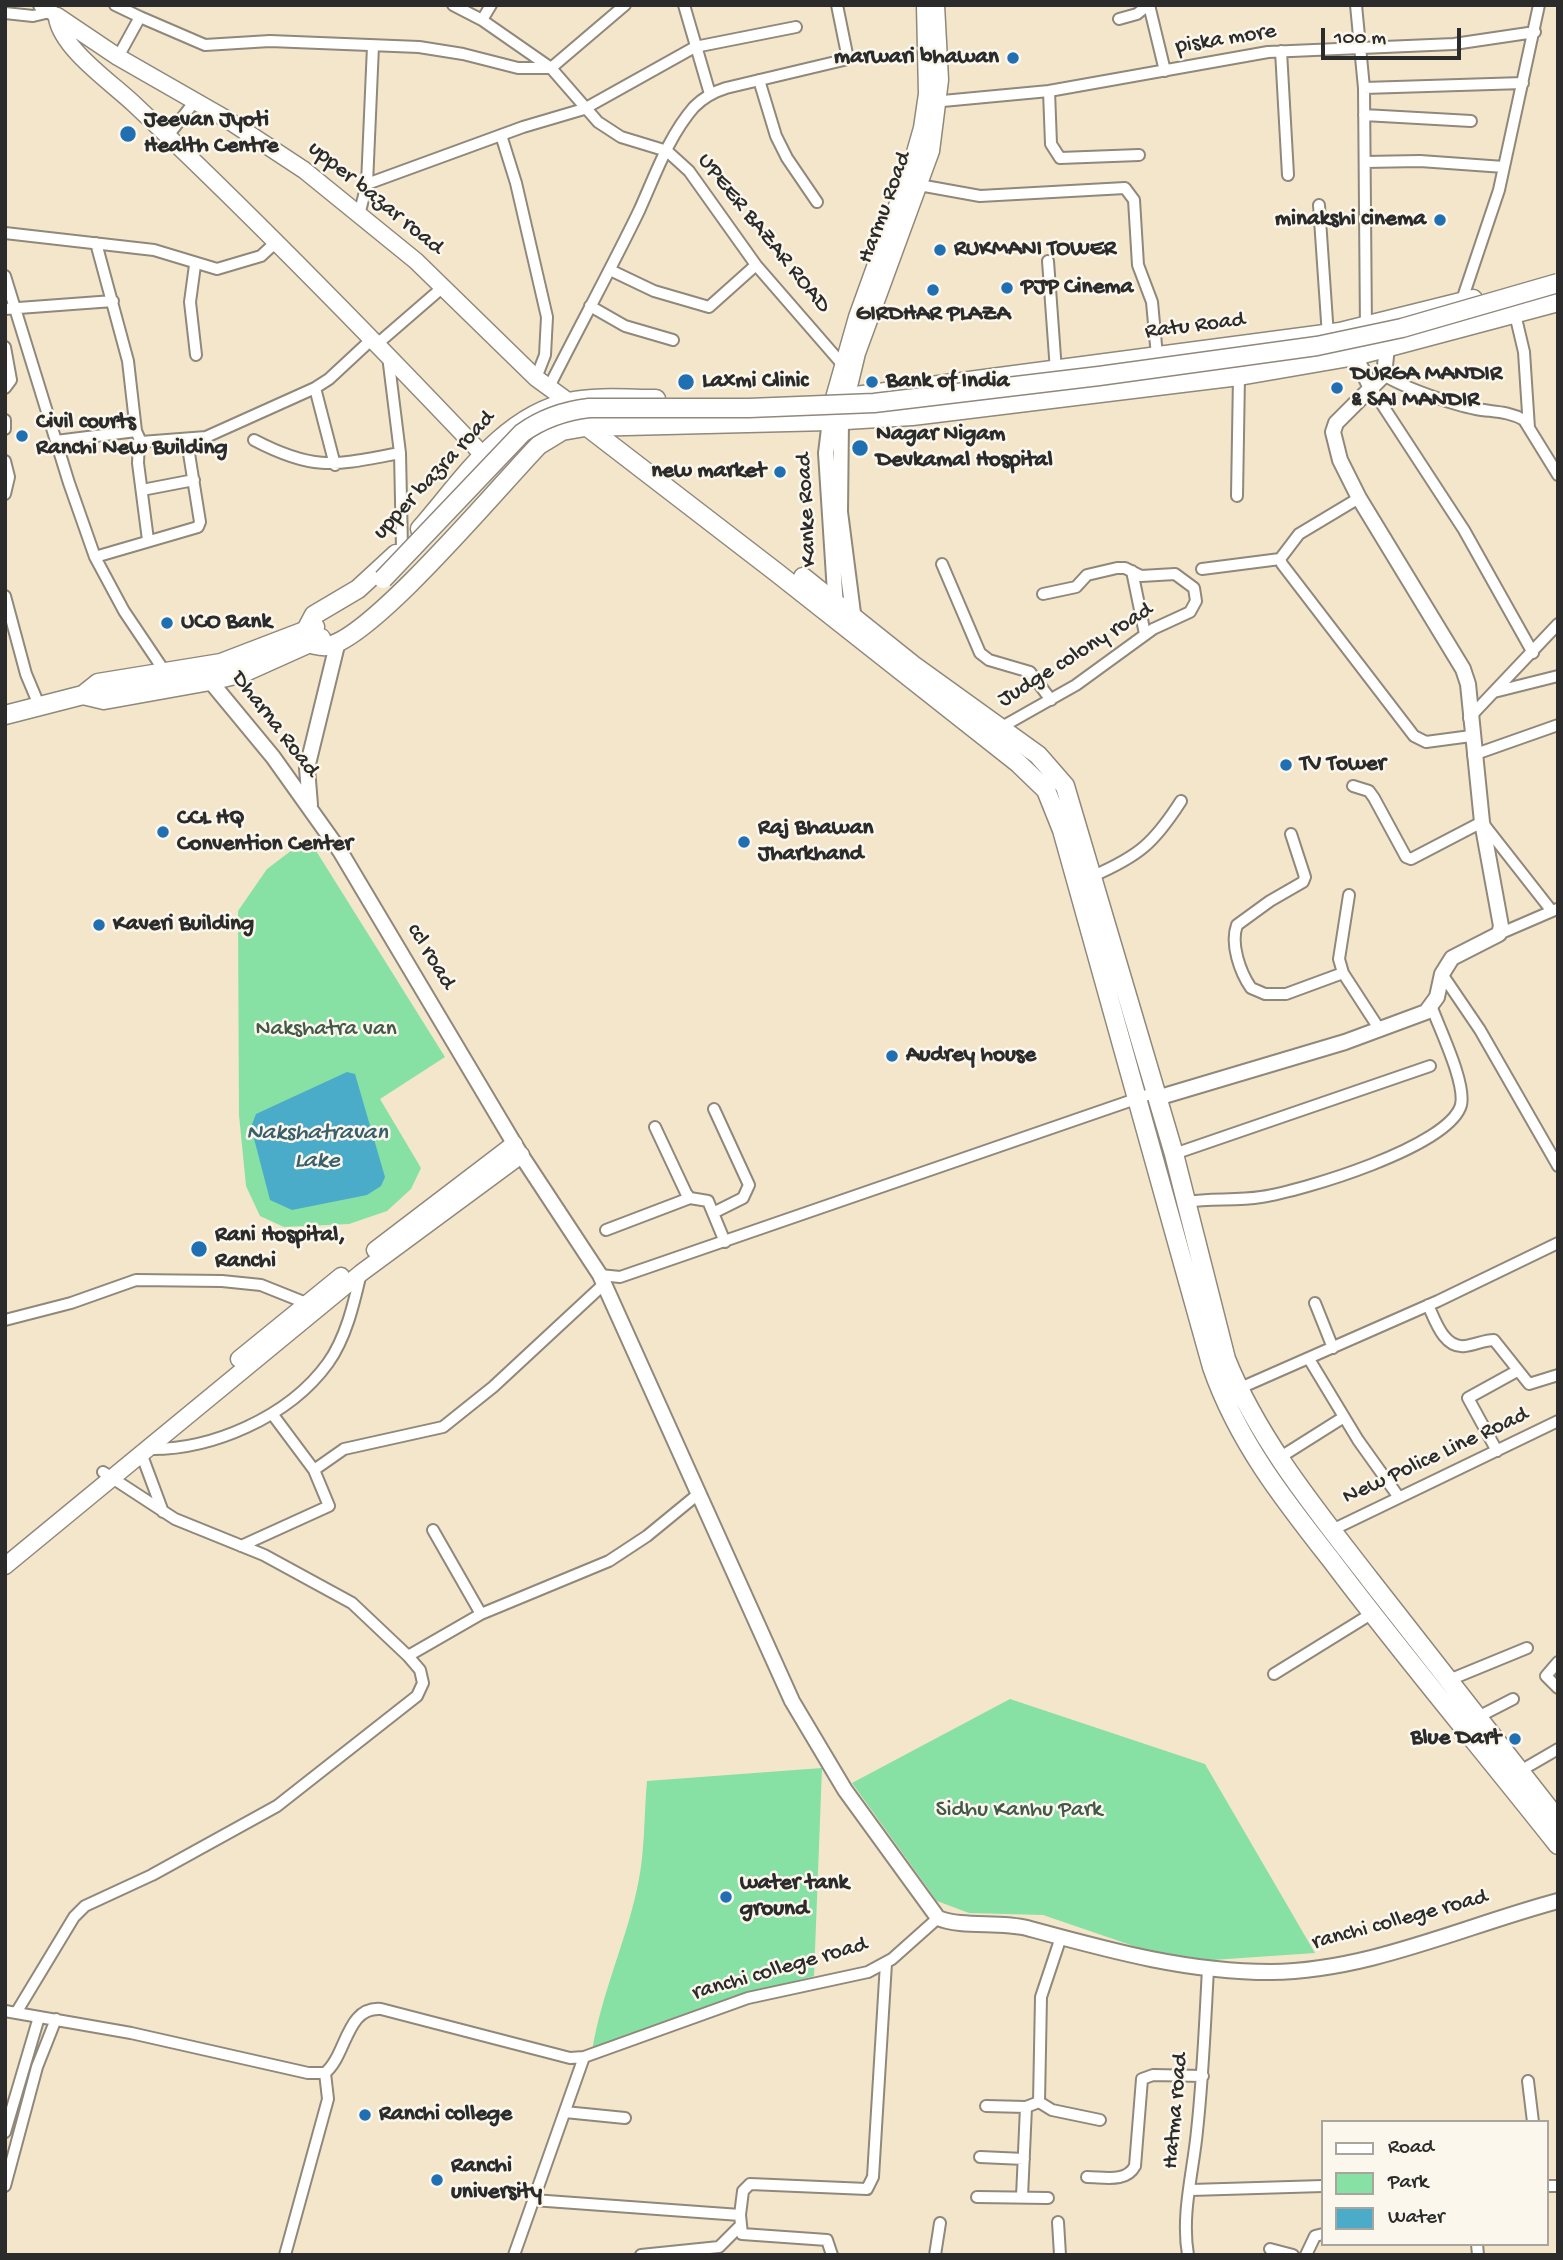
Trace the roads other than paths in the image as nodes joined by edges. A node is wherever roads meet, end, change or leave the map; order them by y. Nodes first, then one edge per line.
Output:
1 (115, 5) edge
2 (453, 5) edge
3 (491, 5) edge
4 (625, 5) edge
5 (684, 5) edge
6 (837, 5) edge
7 (925, 5) edge
8 (936, 5) edge
9 (1149, 5) edge
10 (1356, 5) edge
11 (1539, 5) edge
12 (49, 11) edge
13 (5, 13) edge
14 (140, 17) junction
15 (1119, 19) dead end
16 (482, 20) junction
17 (796, 27) dead end
18 (1535, 32) junction
19 (373, 46) junction
20 (695, 47) junction
21 (1362, 47) junction
22 (1281, 51) junction
23 (118, 57) junction
24 (551, 68) junction
25 (1165, 71) junction
26 (760, 80) junction
27 (1523, 83) junction
28 (1364, 88) junction
29 (1049, 91) junction
30 (710, 93) junction
31 (195, 101) junction
32 (932, 102) junction
33 (584, 109) junction
34 (1364, 115) junction
35 (1471, 121) dead end
36 (501, 135) junction
37 (167, 137) junction
38 (667, 151) junction
39 (1139, 155) dead end
40 (1365, 162) junction
41 (1504, 167) junction
42 (1289, 175) dead end
43 (367, 184) junction
44 (919, 185) junction
45 (817, 202) dead end
46 (1319, 205) dead end
47 (359, 215) junction
48 (5, 233) edge
49 (96, 243) junction
50 (275, 243) junction
51 (1048, 261) dead end
52 (195, 265) junction
53 (756, 265) junction
54 (610, 270) junction
55 (1558, 275) edge
56 (5, 276) edge
57 (1558, 283) edge
58 (443, 288) junction
59 (1558, 292) edge
60 (113, 301) junction
61 (1558, 302) edge
62 (1460, 303) junction
63 (590, 306) junction
64 (10, 309) edge
65 (1515, 314) junction
66 (1365, 327) junction
67 (1456, 330) junction
68 (1327, 333) junction
69 (673, 340) dead end
70 (374, 342) junction
71 (5, 347) edge
72 (1371, 352) junction
73 (196, 355) dead end
74 (388, 356) junction
75 (1157, 356) junction
76 (1333, 359) junction
77 (842, 364) junction
78 (1056, 371) junction
79 (1384, 375) junction
80 (1239, 376) junction
81 (1370, 386) junction
82 (5, 388) edge
83 (315, 388) junction
84 (553, 393) junction
85 (840, 398) junction
86 (5, 420) edge
87 (835, 421) junction
88 (593, 426) junction
89 (1529, 428) junction
90 (5, 429) edge
91 (137, 436) junction
92 (254, 440) dead end
93 (56, 441) junction
94 (187, 441) junction
95 (400, 453) junction
96 (484, 456) junction
97 (5, 461) edge
98 (335, 465) junction
99 (1558, 475) edge
100 (194, 480) junction
101 (142, 489) junction
102 (5, 494) edge
103 (1237, 496) dead end
104 (1359, 498) junction
105 (148, 540) junction
106 (402, 548) junction
107 (95, 556) junction
108 (1280, 559) junction
109 (942, 564) dead end
110 (1202, 569) dead end
111 (1132, 571) junction
112 (387, 584) junction
113 (1043, 594) dead end
114 (5, 596) edge
115 (842, 613) junction
116 (1558, 624) edge
117 (1145, 634) junction
118 (308, 638) junction
119 (338, 641) junction
120 (1533, 653) junction
121 (199, 666) junction
122 (166, 673) junction
123 (1558, 676) edge
124 (210, 681) junction
125 (1491, 693) junction
126 (83, 695) junction
127 (1051, 699) junction
128 (39, 705) junction
129 (5, 715) edge
130 (1469, 718) junction
131 (1558, 726) edge
132 (1000, 728) junction
133 (1471, 736) junction
134 (1473, 755) junction
135 (1353, 786) dead end
136 (1181, 801) dead end
137 (312, 813) junction
138 (1482, 822) junction
139 (1291, 834) dead end
140 (1093, 876) junction
141 (1349, 895) dead end
142 (1554, 909) edge
143 (1499, 934) junction
144 (1343, 973) junction
145 (1442, 974) junction
146 (1432, 1008) junction
147 (1380, 1030) junction
148 (1430, 1066) dead end
149 (1156, 1095) junction
150 (1137, 1100) junction
151 (714, 1109) dead end
152 (655, 1127) dead end
153 (517, 1150) junction
154 (1174, 1154) junction
155 (1558, 1166) edge
156 (690, 1198) junction
157 (1186, 1202) junction
158 (715, 1212) junction
159 (606, 1230) dead end
160 (725, 1242) junction
161 (1558, 1243) edge
162 (361, 1273) junction
163 (602, 1280) junction
164 (1315, 1303) dead end
165 (1428, 1306) junction
166 (309, 1308) junction
167 (5, 1320) edge
168 (1333, 1348) junction
169 (1309, 1359) junction
170 (1517, 1371) junction
171 (1558, 1375) edge
172 (1238, 1389) junction
173 (273, 1415) junction
174 (1344, 1417) junction
175 (1558, 1422) edge
176 (143, 1451) junction
177 (1497, 1451) junction
178 (1279, 1458) junction
179 (314, 1470) junction
180 (107, 1475) junction
181 (697, 1495) junction
182 (1398, 1496) junction
183 (163, 1512) junction
184 (433, 1530) dead end
185 (1332, 1530) junction
186 (242, 1546) junction
187 (5, 1553) edge
188 (5, 1566) edge
189 (481, 1614) junction
190 (1371, 1614) junction
191 (1527, 1648) dead end
192 (408, 1656) junction
193 (1558, 1662) edge
194 (1274, 1674) dead end
195 (1448, 1680) junction
196 (1558, 1688) edge
197 (1513, 1699) dead end
198 (1478, 1717) junction
199 (1558, 1749) edge
200 (1513, 1775) junction
201 (1558, 1821) edge
202 (1558, 1845) edge
203 (1558, 1901) edge
204 (938, 1918) junction
205 (1061, 1937) junction
206 (886, 1963) junction
207 (1208, 1969) junction
208 (11, 2012) edge
209 (39, 2017) junction
210 (56, 2019) junction
211 (584, 2057) junction
212 (325, 2073) junction
213 (1203, 2076) junction
214 (1528, 2081) dead end
215 (1039, 2102) junction
216 (986, 2106) dead end
217 (1026, 2107) junction
218 (565, 2112) junction
219 (625, 2118) dead end
220 (1100, 2120) dead end
221 (1533, 2120) edge
222 (5, 2132) edge
223 (980, 2157) dead end
224 (1024, 2159) junction
225 (1087, 2177) dead end
226 (5, 2186) edge
227 (1322, 2186) edge
228 (1191, 2190) junction
229 (976, 2197) dead end
230 (1022, 2197) junction
231 (1048, 2198) dead end
232 (533, 2200) junction
233 (739, 2221) junction
234 (940, 2222) dead end
235 (1058, 2222) dead end
236 (1322, 2234) edge
237 (1270, 2249) dead end
238 (285, 2255) edge
239 (514, 2255) edge
240 (641, 2255) edge
241 (832, 2255) edge
242 (935, 2255) edge
243 (1060, 2255) edge
244 (1188, 2255) edge
245 (1293, 2255) edge
246 (1306, 2255) edge

1 - 14 street
2 - 16 street, UPEER BAZAR ROAD
3 - 16 street
4 - 24 street
5 - 20 street
6 - 26 street
7 - 32 main road, Harmu Road
8 - 32 main road, Harmu Road
9 - 15 street
9 - 25 street
10 - 21 street
11 - 18 street
12 - 13 street
12 - 23 main road, upper bazar road
12 - 37 main road
14 - 19 street
14 - 23 street
16 - 24 street, UPEER BAZAR ROAD
17 - 20 street
18 - 21 street, piska more
18 - 27 street
19 - 24 street
19 - 43 street
20 - 30 street
20 - 33 street
21 - 22 street, piska more
21 - 28 street
22 - 25 street, piska more
22 - 42 street
23 - 31 main road, upper bazar road
24 - 33 street, UPEER BAZAR ROAD
25 - 29 street, piska more
26 - 30 street
26 - 45 street
27 - 28 street
27 - 41 street
28 - 34 street
29 - 32 street, piska more
29 - 39 street
30 - 38 street
31 - 37 street
31 - 47 main road, upper bazar road
32 - 44 main road, Harmu Road
32 - 77 main road, Harmu Road
33 - 36 street
33 - 38 street, UPEER BAZAR ROAD
34 - 35 street
34 - 40 street
36 - 43 street
36 - 84 street
37 - 50 main road
38 - 53 street, UPEER BAZAR ROAD
38 - 54 street
40 - 41 street
40 - 66 street
41 - 62 street
43 - 47 street
44 - 75 street
44 - 85 main road, Harmu Road
46 - 68 street
47 - 58 main road, upper bazar road
48 - 49 street
49 - 52 street
49 - 60 street
50 - 52 street
50 - 70 main road
51 - 78 street
52 - 73 street
53 - 54 street
53 - 77 street, UPEER BAZAR ROAD
54 - 63 street
55 - 62 main road, Ratu Road
56 - 64 street
57 - 112 main road, bridge
58 - 70 street
58 - 84 main road, upper bazar road
59 - 112 main road
60 - 64 street
60 - 91 street
61 - 65 main road
62 - 66 main road, Ratu Road
62 - 67 street
63 - 69 street
63 - 84 street
64 - 93 street
65 - 67 main road
65 - 89 street
66 - 68 main road, Ratu Road
66 - 72 street
67 - 72 main road
68 - 75 main road, Ratu Road
68 - 76 street
70 - 74 main road
70 - 83 street
71 - 82 street
72 - 76 main road
72 - 79 street
72 - 81 street
74 - 95 street
74 - 96 main road
75 - 78 main road, Ratu Road
76 - 80 main road
77 - 85 main road, Harmu Road
78 - 85 main road, Ratu Road
79 - 81 street
79 - 89 street
80 - 87 main road
80 - 103 street
81 - 104 street
81 - 120 street
83 - 94 street
83 - 98 street
84 - 85 main road, upper bazra road
84 - 88 main road, upper bazar road
84 - 96 main road, upper bazra road
85 - 87 main road, Harmu Road
86 - 90 street
87 - 88 main road
87 - 115 street, Kanke Road
87 - 115 street, Kanke Road
88 - 115 main road, upper bazar road
88 - 119 main road
89 - 99 street
91 - 93 street
91 - 94 street
91 - 101 street
92 - 98 street
93 - 107 street
94 - 100 street
95 - 98 street
95 - 106 street
96 - 106 main road, upper bazra road
97 - 102 street
100 - 101 street
100 - 105 street
101 - 105 street
104 - 108 street
104 - 130 street
105 - 107 street
106 - 118 main road, upper bazra road
107 - 122 street
108 - 110 street
108 - 133 street
109 - 127 street
111 - 113 street, Judge colony road
111 - 117 street
111 - 117 street, Judge colony road
112 - 118 main road
114 - 128 street
115 - 132 main road
115 - 150 main road
116 - 120 street
117 - 127 street, Judge colony road
118 - 119 main road
118 - 121 main road
118 - 124 main road
119 - 137 street, ccl road
120 - 125 street
121 - 122 main road
121 - 124 street, Dharna Road
122 - 126 main road
123 - 125 street
124 - 126 main road
124 - 137 street, Dharna Road
125 - 130 street
126 - 128 main road
127 - 132 street, Judge colony road
128 - 129 main road
130 - 133 street
131 - 134 street
132 - 140 main road
133 - 134 street
134 - 138 street
135 - 138 street
136 - 140 street
137 - 153 street, ccl road
138 - 142 street
138 - 143 street
139 - 144 street
140 - 149 main road
141 - 144 street
142 - 143 street
143 - 145 street
144 - 147 street
145 - 146 street
145 - 155 street
146 - 147 street
146 - 157 street
147 - 149 street
148 - 154 street
149 - 150 street
149 - 154 main road
150 - 160 street
150 - 190 main road
151 - 158 street
152 - 156 street
153 - 162 main road
153 - 163 street, ccl road
153 - 166 main road
154 - 157 main road
156 - 158 street
156 - 159 street
157 - 172 main road
158 - 160 street
160 - 163 street
161 - 165 street
162 - 166 main road
162 - 173 street
163 - 179 street
163 - 181 street, ccl road
164 - 168 street
165 - 168 street
165 - 170 street
166 - 167 street
166 - 176 main road
166 - 180 main road
168 - 169 street
169 - 172 street
169 - 174 street
170 - 171 street
170 - 177 street
172 - 178 main road
173 - 176 street
173 - 179 street
174 - 178 street
174 - 182 street
175 - 177 street, New Police Line Road
176 - 180 main road
176 - 183 street
177 - 182 street, New Police Line Road
178 - 185 main road
179 - 186 street
180 - 183 street
180 - 187 main road
180 - 188 main road
181 - 189 street
181 - 204 street, ccl road
182 - 185 street, New Police Line Road
183 - 186 street
184 - 189 street
185 - 195 main road
186 - 192 street
189 - 192 street
190 - 194 street
190 - 200 main road
191 - 195 street
192 - 208 street
193 - 196 street
195 - 198 main road
197 - 198 street
198 - 200 main road
199 - 200 street
200 - 201 main road
200 - 202 main road
203 - 207 street, ranchi college road
204 - 205 street, ranchi college road
204 - 206 street, ranchi college road
205 - 207 street, ranchi college road
205 - 215 street
206 - 211 street, ranchi college road
206 - 233 street
207 - 213 street, Hatma road
208 - 209 street
209 - 210 street
209 - 222 street
210 - 212 street
210 - 226 street
211 - 212 street, ranchi college road
211 - 218 street
212 - 238 street
213 - 225 street
213 - 228 street, Hatma road
214 - 221 street
215 - 217 street
215 - 220 street
216 - 217 street
217 - 224 street
218 - 219 street
218 - 232 street
223 - 224 street
224 - 230 street
227 - 228 street
228 - 244 street, Hatma road
229 - 230 street
230 - 231 street
232 - 233 street
232 - 239 street
233 - 240 street
233 - 241 street
234 - 242 street
235 - 243 street
236 - 246 street
237 - 245 street

